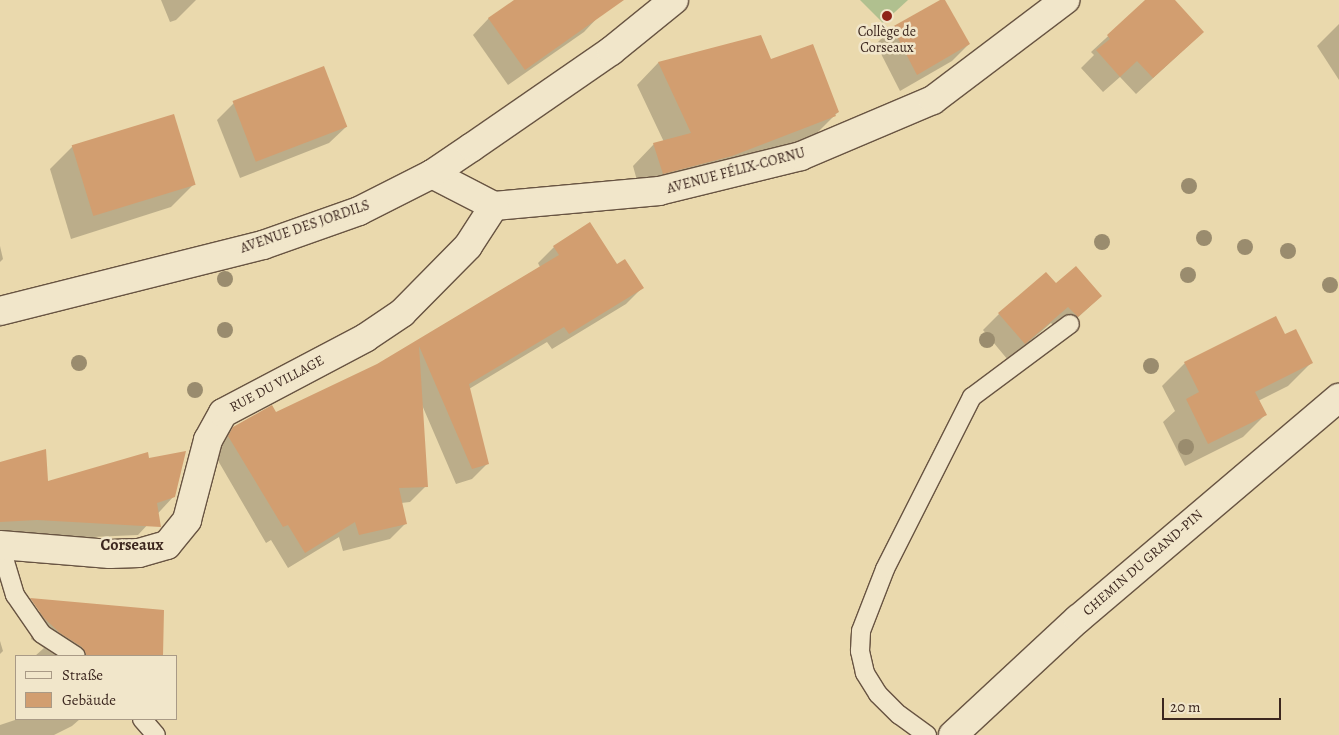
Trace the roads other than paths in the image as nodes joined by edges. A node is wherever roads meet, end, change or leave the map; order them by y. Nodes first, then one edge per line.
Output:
1 (674, 0) edge
2 (1065, 0) edge
3 (432, 174) junction
4 (494, 206) junction
5 (0, 311) edge
6 (1070, 324) dead end
7 (1339, 398) edge
8 (0, 545) edge
9 (74, 655) edge
10 (143, 720) edge
11 (156, 735) edge
12 (926, 735) edge
13 (953, 735) edge

1 - 3 street, AVENUE DES JORDILS
2 - 4 street, AVENUE FÉLIX-CORNU
3 - 4 street
3 - 5 street, AVENUE DES JORDILS
4 - 8 street, RUE DU VILLAGE
6 - 12 lane
7 - 13 street, CHEMIN DU GRAND-PIN
8 - 9 lane
10 - 11 lane

